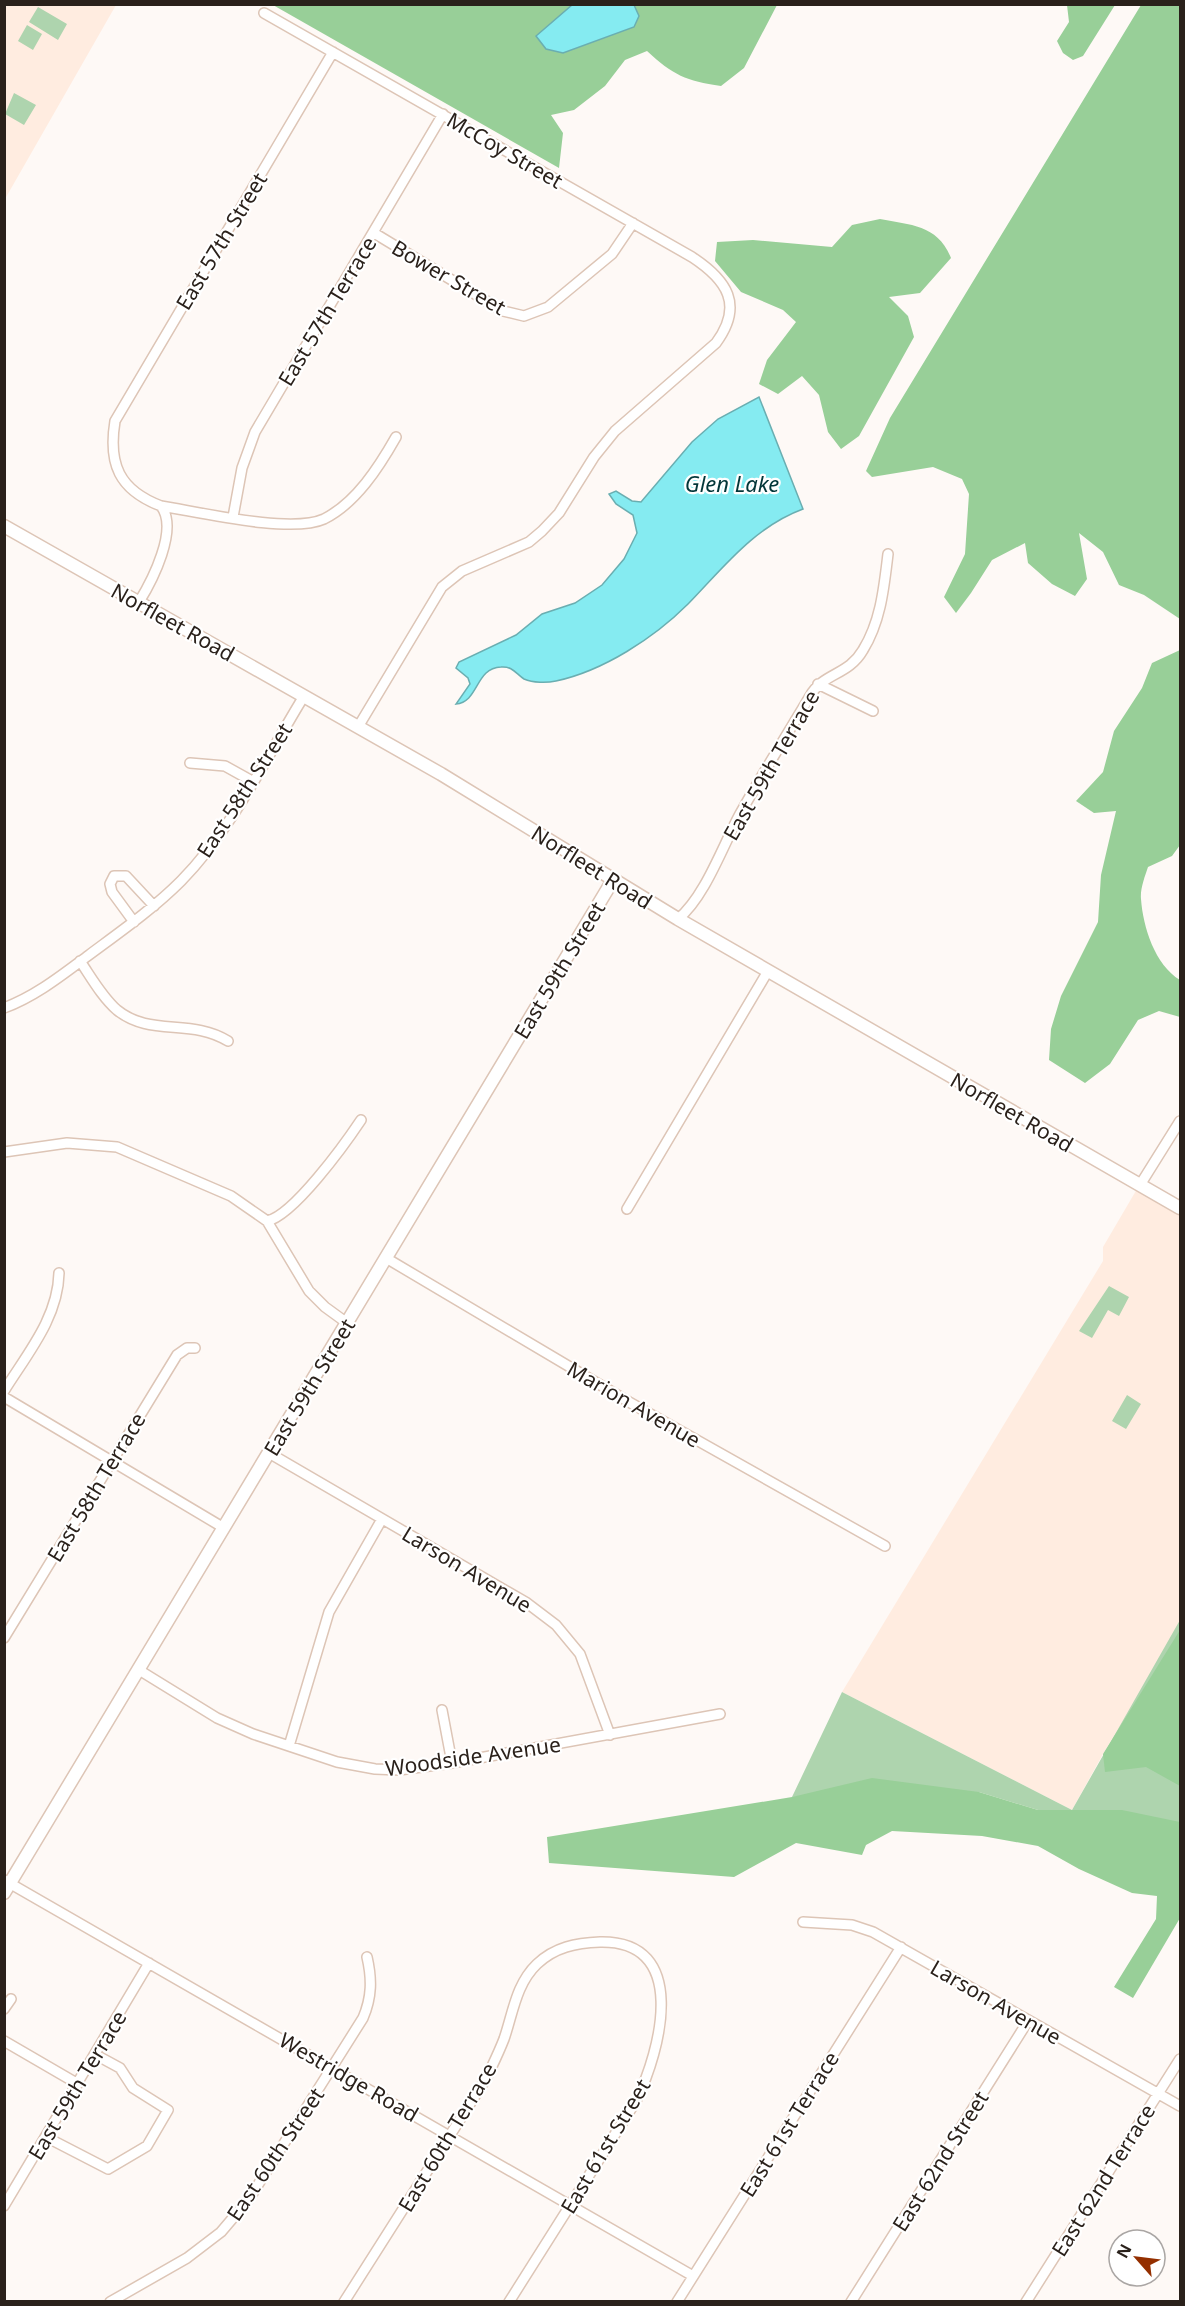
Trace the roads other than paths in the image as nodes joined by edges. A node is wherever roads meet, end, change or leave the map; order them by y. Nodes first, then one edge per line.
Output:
1 (264, 13) dead end
2 (333, 52) junction
3 (443, 114) junction
4 (633, 223) junction
5 (374, 233) junction
6 (396, 437) dead end
7 (161, 506) junction
8 (233, 517) junction
9 (4, 526) edge
10 (888, 554) dead end
11 (139, 602) junction
12 (818, 684) junction
13 (304, 696) junction
14 (873, 711) dead end
15 (358, 726) junction
16 (190, 763) dead end
17 (252, 781) junction
18 (613, 880) junction
19 (154, 906) junction
20 (678, 919) junction
21 (134, 922) junction
22 (80, 961) junction
23 (768, 971) junction
24 (4, 1008) edge
25 (228, 1041) dead end
26 (361, 1120) dead end
27 (1180, 1121) edge
28 (4, 1152) edge
29 (1140, 1185) junction
30 (1180, 1208) edge
31 (627, 1209) dead end
32 (267, 1221) junction
33 (386, 1258) junction
34 (59, 1273) dead end
35 (347, 1323) junction
36 (195, 1348) dead end
37 (4, 1391) edge
38 (4, 1397) edge
39 (269, 1453) junction
40 (112, 1461) junction
41 (382, 1519) junction
42 (224, 1528) junction
43 (885, 1546) dead end
44 (4, 1638) edge
45 (139, 1670) junction
46 (442, 1710) dead end
47 (720, 1713) dead end
48 (610, 1735) junction
49 (289, 1746) junction
50 (452, 1763) junction
51 (6, 1886) edge
52 (803, 1922) dead end
53 (901, 1947) junction
54 (637, 1948) joint
55 (367, 1957) dead end
56 (149, 1963) junction
57 (10, 1999) dead end
58 (4, 2010) edge
59 (1028, 2021) junction
60 (4, 2041) edge
61 (96, 2055) junction
62 (1180, 2059) edge
63 (333, 2067) junction
64 (78, 2084) junction
65 (1158, 2094) junction
66 (1180, 2106) edge
67 (451, 2136) junction
68 (46, 2137) junction
69 (570, 2205) junction
70 (4, 2206) edge
71 (693, 2276) junction
72 (110, 2301) edge
73 (344, 2301) edge
74 (509, 2301) edge
75 (677, 2301) edge
76 (851, 2301) edge
77 (1026, 2301) edge

1 - 2 street, McCoy Street
2 - 3 street, McCoy Street
2 - 7 street, East 57th Street
3 - 4 street, McCoy Street
3 - 5 street, East 57th Terrace
4 - 5 street, Bower Street
4 - 15 street, McCoy Street
5 - 8 street, East 57th Terrace
6 - 8 street
7 - 8 street
7 - 11 street
9 - 11 street, Norfleet Road
10 - 12 street, East 59th Terrace
11 - 13 street, Norfleet Road
12 - 14 street
12 - 20 street, East 59th Terrace
13 - 15 street, Norfleet Road
13 - 17 street, East 58th Street
15 - 18 street, Norfleet Road
16 - 17 street
17 - 19 street, East 58th Street
18 - 20 street, Norfleet Road
18 - 33 street, East 59th Street
19 - 21 street, East 58th Street
19 - 21 street
20 - 23 street, Norfleet Road
21 - 22 street, East 58th Street
22 - 24 street
22 - 25 street
23 - 29 street, Norfleet Road
23 - 31 street
26 - 32 street
27 - 29 street
28 - 32 street
29 - 30 street, Norfleet Road
32 - 35 street
33 - 35 street, East 59th Street
33 - 43 street, Marion Avenue
34 - 37 street
35 - 39 street, East 59th Street
36 - 40 street, East 58th Terrace
38 - 40 street
39 - 41 street, Larson Avenue
39 - 42 street, East 59th Street
40 - 42 street
40 - 44 street, East 58th Terrace
41 - 48 street, Larson Avenue
41 - 49 street
42 - 45 street, East 59th Street
45 - 49 street, Woodside Avenue
45 - 51 street, East 59th Street
46 - 50 street
47 - 48 street, Woodside Avenue
48 - 50 street, Woodside Avenue
49 - 50 street, Woodside Avenue
51 - 56 street, Westridge Road
52 - 53 street, Larson Avenue
53 - 59 street, Larson Avenue
53 - 71 street, East 61st Terrace
54 - 67 street, East 60th Terrace
54 - 69 street, East 61st Street
55 - 63 street, East 60th Street
56 - 61 street, East 59th Terrace
56 - 63 street, Westridge Road
57 - 58 street
59 - 65 street, Larson Avenue
59 - 76 street, East 62nd Street
60 - 64 street
61 - 64 street, East 59th Terrace
61 - 68 street
62 - 65 street, East 62nd Terrace
63 - 67 street, Westridge Road
63 - 72 street, East 60th Street
64 - 68 street, East 59th Terrace
65 - 66 street, Larson Avenue
65 - 77 street, East 62nd Terrace
67 - 69 street, Westridge Road
67 - 73 street, East 60th Terrace
68 - 70 street, East 59th Terrace
69 - 71 street, Westridge Road
69 - 74 street, East 61st Street
71 - 75 street, East 61st Terrace

